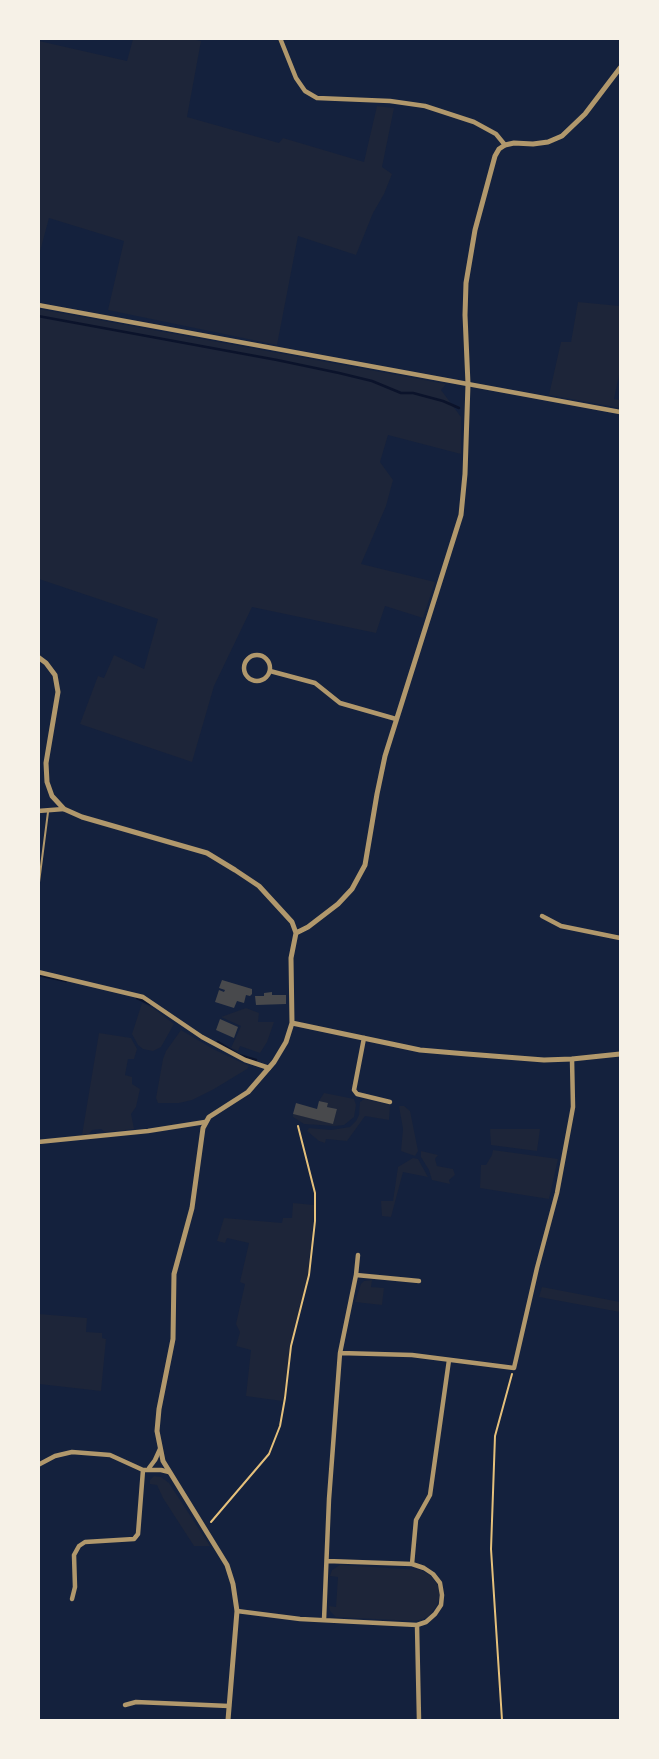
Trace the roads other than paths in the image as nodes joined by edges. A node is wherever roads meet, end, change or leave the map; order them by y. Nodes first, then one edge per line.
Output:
1 (280, 38) edge
2 (621, 68) edge
3 (505, 145) junction
4 (38, 305) edge
5 (468, 384) junction
6 (621, 412) edge
7 (38, 657) edge
8 (270, 671) junction
9 (396, 719) junction
10 (64, 809) junction
11 (48, 810) junction
12 (38, 811) edge
13 (38, 890) edge
14 (542, 916) dead end
15 (296, 933) junction
16 (621, 938) edge
17 (38, 972) edge
18 (292, 1023) junction
19 (364, 1038) junction
20 (621, 1054) edge
21 (572, 1059) junction
22 (269, 1069) junction
23 (390, 1102) dead end
24 (205, 1122) junction
25 (38, 1142) edge
26 (358, 1255) dead end
27 (356, 1275) junction
28 (419, 1281) dead end
29 (340, 1353) junction
30 (449, 1360) junction
31 (160, 1448) junction
32 (38, 1465) edge
33 (146, 1469) junction
34 (169, 1472) junction
35 (327, 1562) junction
36 (412, 1564) junction
37 (72, 1599) dead end
38 (237, 1611) junction
39 (324, 1620) junction
40 (417, 1625) junction
41 (125, 1705) dead end
42 (229, 1706) junction
43 (228, 1720) edge
44 (419, 1720) edge

1 - 3 street
2 - 3 street
3 - 5 street
4 - 5 street
5 - 6 street
5 - 9 street
7 - 10 street
8 - 8 street
8 - 9 street
9 - 15 street
10 - 11 street
10 - 15 street
11 - 12 street
11 - 13 lane
14 - 16 street
15 - 18 street
17 - 22 street
18 - 19 street
18 - 22 street
19 - 21 street
19 - 23 street
20 - 21 street
21 - 30 street
22 - 24 street
24 - 25 street
24 - 31 street
26 - 27 street
27 - 28 street
27 - 29 street
29 - 30 street
29 - 35 street
30 - 36 street
31 - 33 street
31 - 34 street
32 - 33 street
33 - 34 street
33 - 37 street
34 - 38 street
35 - 36 street
35 - 39 street
36 - 40 street
38 - 39 street
38 - 42 street
39 - 40 street
40 - 44 street
41 - 42 street
42 - 43 street

